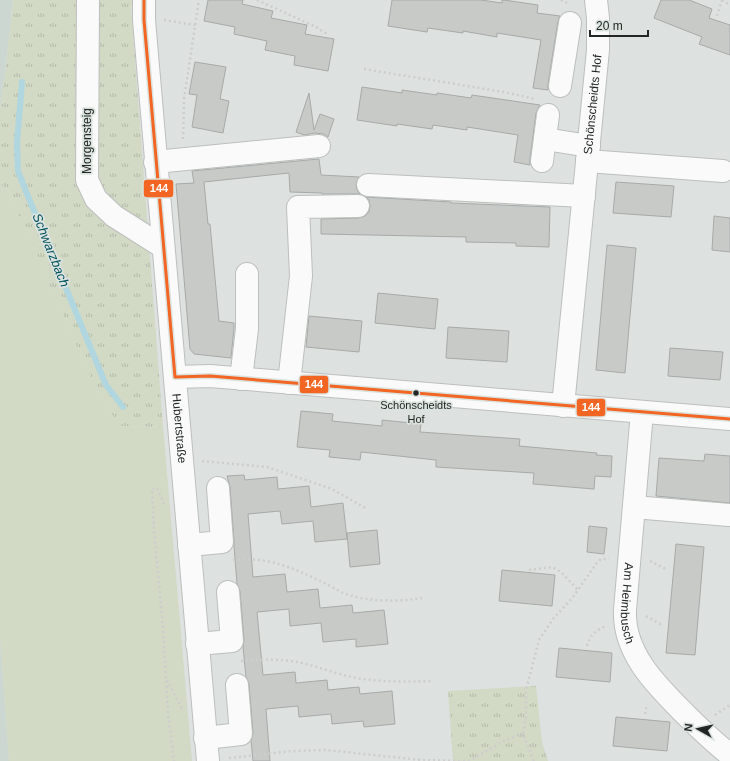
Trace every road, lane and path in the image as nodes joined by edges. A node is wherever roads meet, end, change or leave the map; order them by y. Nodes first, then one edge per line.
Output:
1 (88, 0) edge
2 (199, 0) edge
3 (257, 0) edge
4 (596, 0) edge
5 (722, 0) edge
6 (730, 5) edge
7 (144, 10) edge
8 (717, 16) dead end
9 (570, 23) dead end
10 (195, 25) junction
11 (327, 34) dead end
12 (566, 52) junction
13 (597, 57) junction
14 (364, 70) dead end
15 (560, 86) dead end
16 (545, 108) joint
17 (545, 139) junction
18 (319, 146) dead end
19 (588, 154) junction
20 (183, 159) junction
21 (542, 161) dead end
22 (155, 162) junction
23 (723, 171) dead end
24 (368, 185) dead end
25 (584, 196) junction
26 (358, 206) dead end
27 (162, 247) junction
28 (247, 274) dead end
29 (175, 377) junction
30 (241, 378) junction
31 (288, 383) junction
32 (563, 406) junction
33 (642, 412) junction
34 (730, 419) edge
35 (181, 459) junction
36 (218, 488) dead end
37 (634, 507) junction
38 (367, 509) dead end
39 (729, 515) edge
40 (186, 518) junction
41 (189, 545) junction
42 (630, 560) junction
43 (226, 561) dead end
44 (530, 570) dead end
45 (578, 590) junction
46 (228, 592) dead end
47 (422, 598) dead end
48 (625, 617) junction
49 (198, 644) junction
50 (587, 646) dead end
51 (239, 661) dead end
52 (433, 681) dead end
53 (237, 685) dead end
54 (523, 734) junction
55 (205, 738) junction
56 (730, 755) edge
57 (174, 761) edge
58 (208, 761) edge
59 (534, 761) edge

1 - 27 street, Morgensteig
2 - 10 path
3 - 11 path
4 - 13 street, Schönscheidts Hof
5 - 6 path
5 - 8 path
7 - 10 path
7 - 22 street, Hubertstraße
9 - 12 street
10 - 20 path
12 - 13 street
12 - 15 street
13 - 19 street, Schönscheidts Hof
14 - 16 path
16 - 17 street
17 - 19 street
17 - 21 street
18 - 20 street
19 - 23 street, Schönscheidts Hof
19 - 25 street, Schönscheidts Hof
20 - 22 street
22 - 27 street, Hubertstraße
24 - 25 street
25 - 32 street, Schönscheidts Hof
26 - 31 street
27 - 29 street, Hubertstraße
28 - 30 street
29 - 30 street
29 - 35 street, Hubertstraße
30 - 31 street
31 - 32 street
32 - 33 street
33 - 34 street
33 - 37 street, Am Heimbusch
35 - 38 path
35 - 40 street, Hubertstraße
36 - 41 street
37 - 39 street
37 - 42 street, Am Heimbusch
40 - 41 street, Hubertstraße
40 - 57 path
41 - 49 street, Hubertstraße
42 - 45 path
42 - 48 street, Am Heimbusch
43 - 47 path
44 - 45 path
45 - 54 path
46 - 49 street
48 - 50 path
48 - 56 street, Am Heimbusch
49 - 55 street, Hubertstraße
51 - 52 path
53 - 55 street
54 - 58 path
54 - 59 path
55 - 58 street, Hubertstraße

